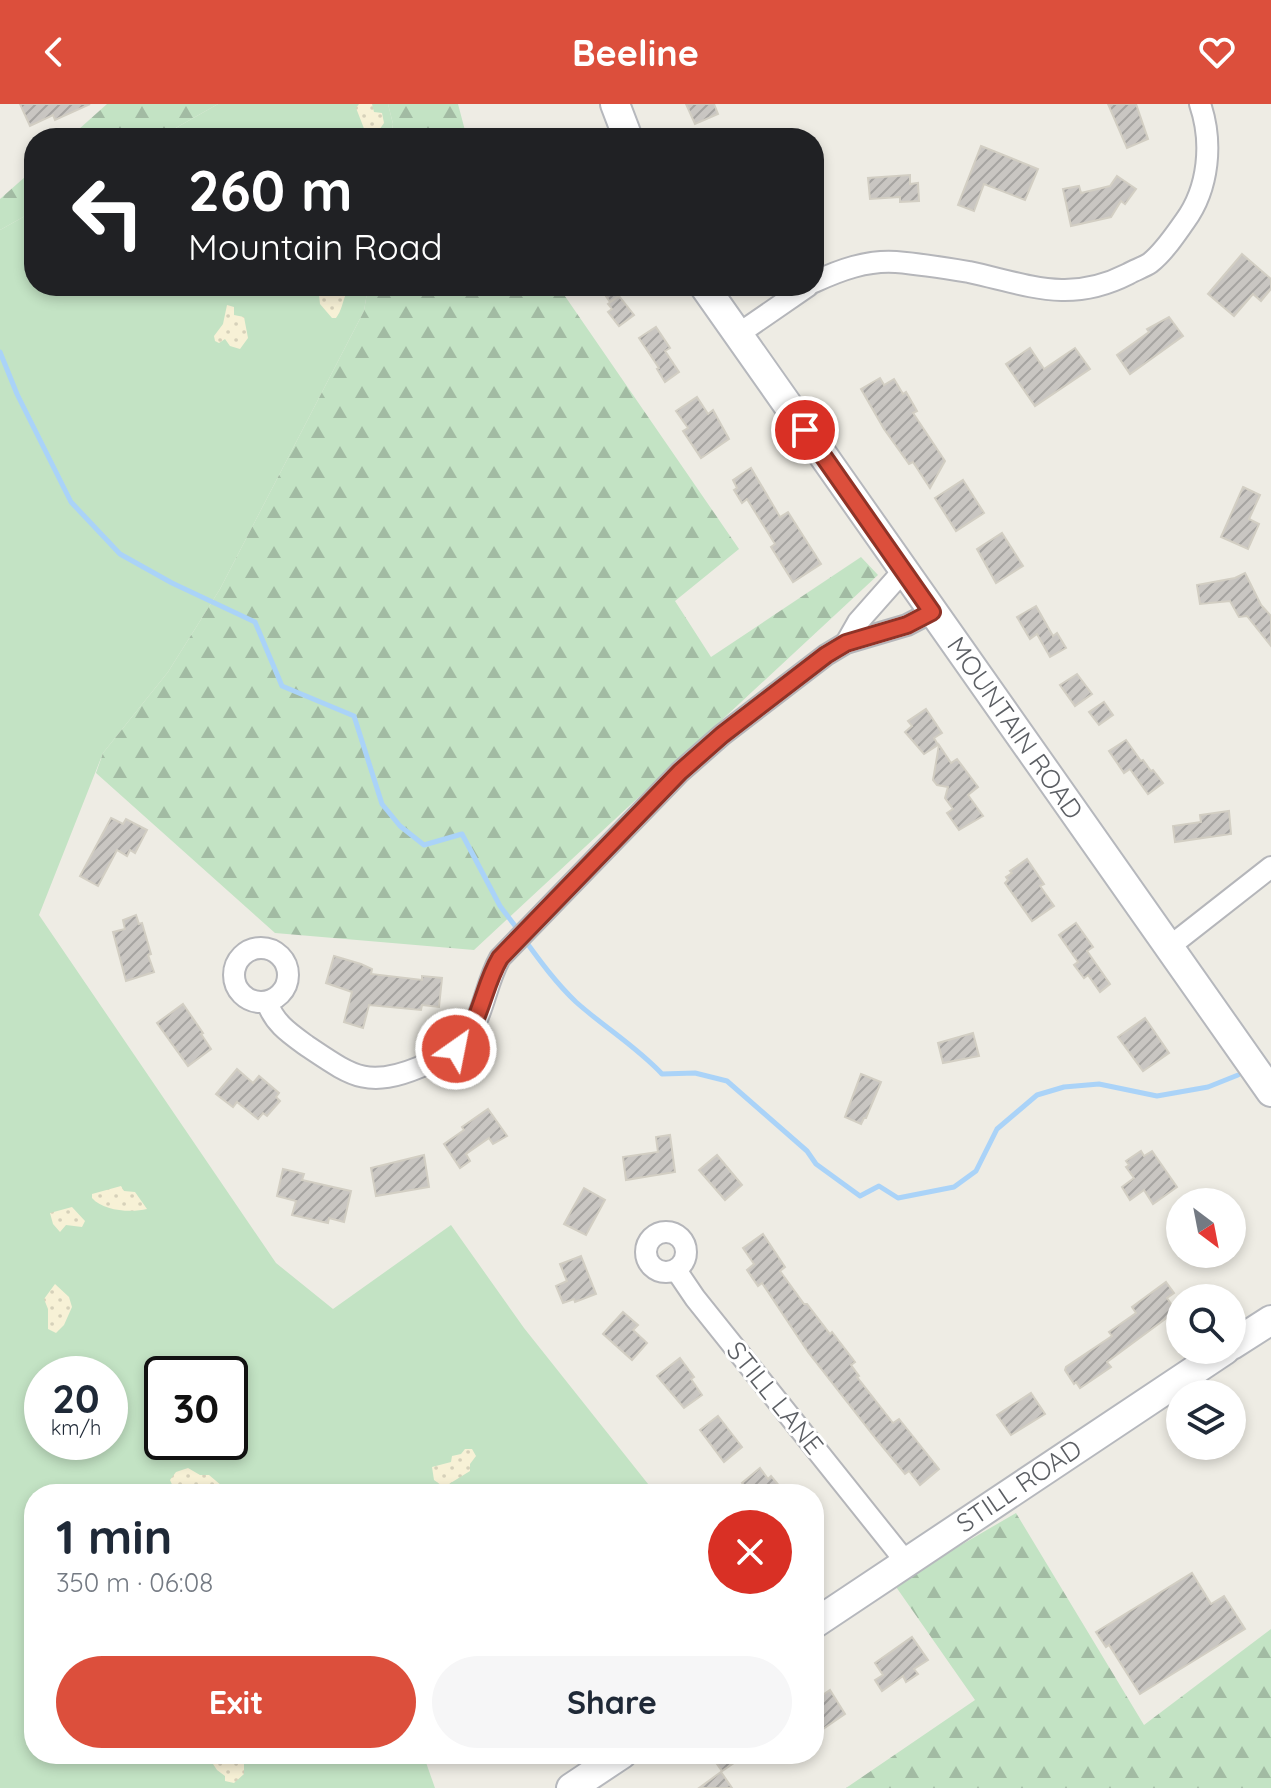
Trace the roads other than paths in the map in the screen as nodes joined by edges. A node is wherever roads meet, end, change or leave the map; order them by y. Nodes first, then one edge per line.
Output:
1 (615, 104) edge
2 (1200, 104) edge
3 (624, 128) edge
4 (824, 278) edge
5 (711, 296) edge
6 (794, 296) edge
7 (737, 335) junction
8 (904, 570) junction
9 (932, 612) junction
10 (846, 643) junction
11 (1271, 867) edge
12 (1169, 947) junction
13 (267, 1002) dead end
14 (1271, 1092) edge
15 (676, 1270) dead end
16 (1271, 1320) edge
17 (1246, 1336) edge
18 (1204, 1364) edge
19 (906, 1562) junction
20 (824, 1617) edge
21 (607, 1764) edge
22 (571, 1788) edge

1 - 3 main road
2 - 4 street
5 - 7 main road, MOUNTAIN ROAD
6 - 7 street
7 - 8 main road, MOUNTAIN ROAD
8 - 9 main road, MOUNTAIN ROAD
8 - 10 street
9 - 10 street
9 - 12 main road, MOUNTAIN ROAD
10 - 13 street
11 - 12 street
12 - 14 main road, MOUNTAIN ROAD
15 - 19 street, STILL LANE
16 - 17 main road
18 - 19 main road, STILL ROAD
19 - 20 main road, STILL ROAD
21 - 22 main road

